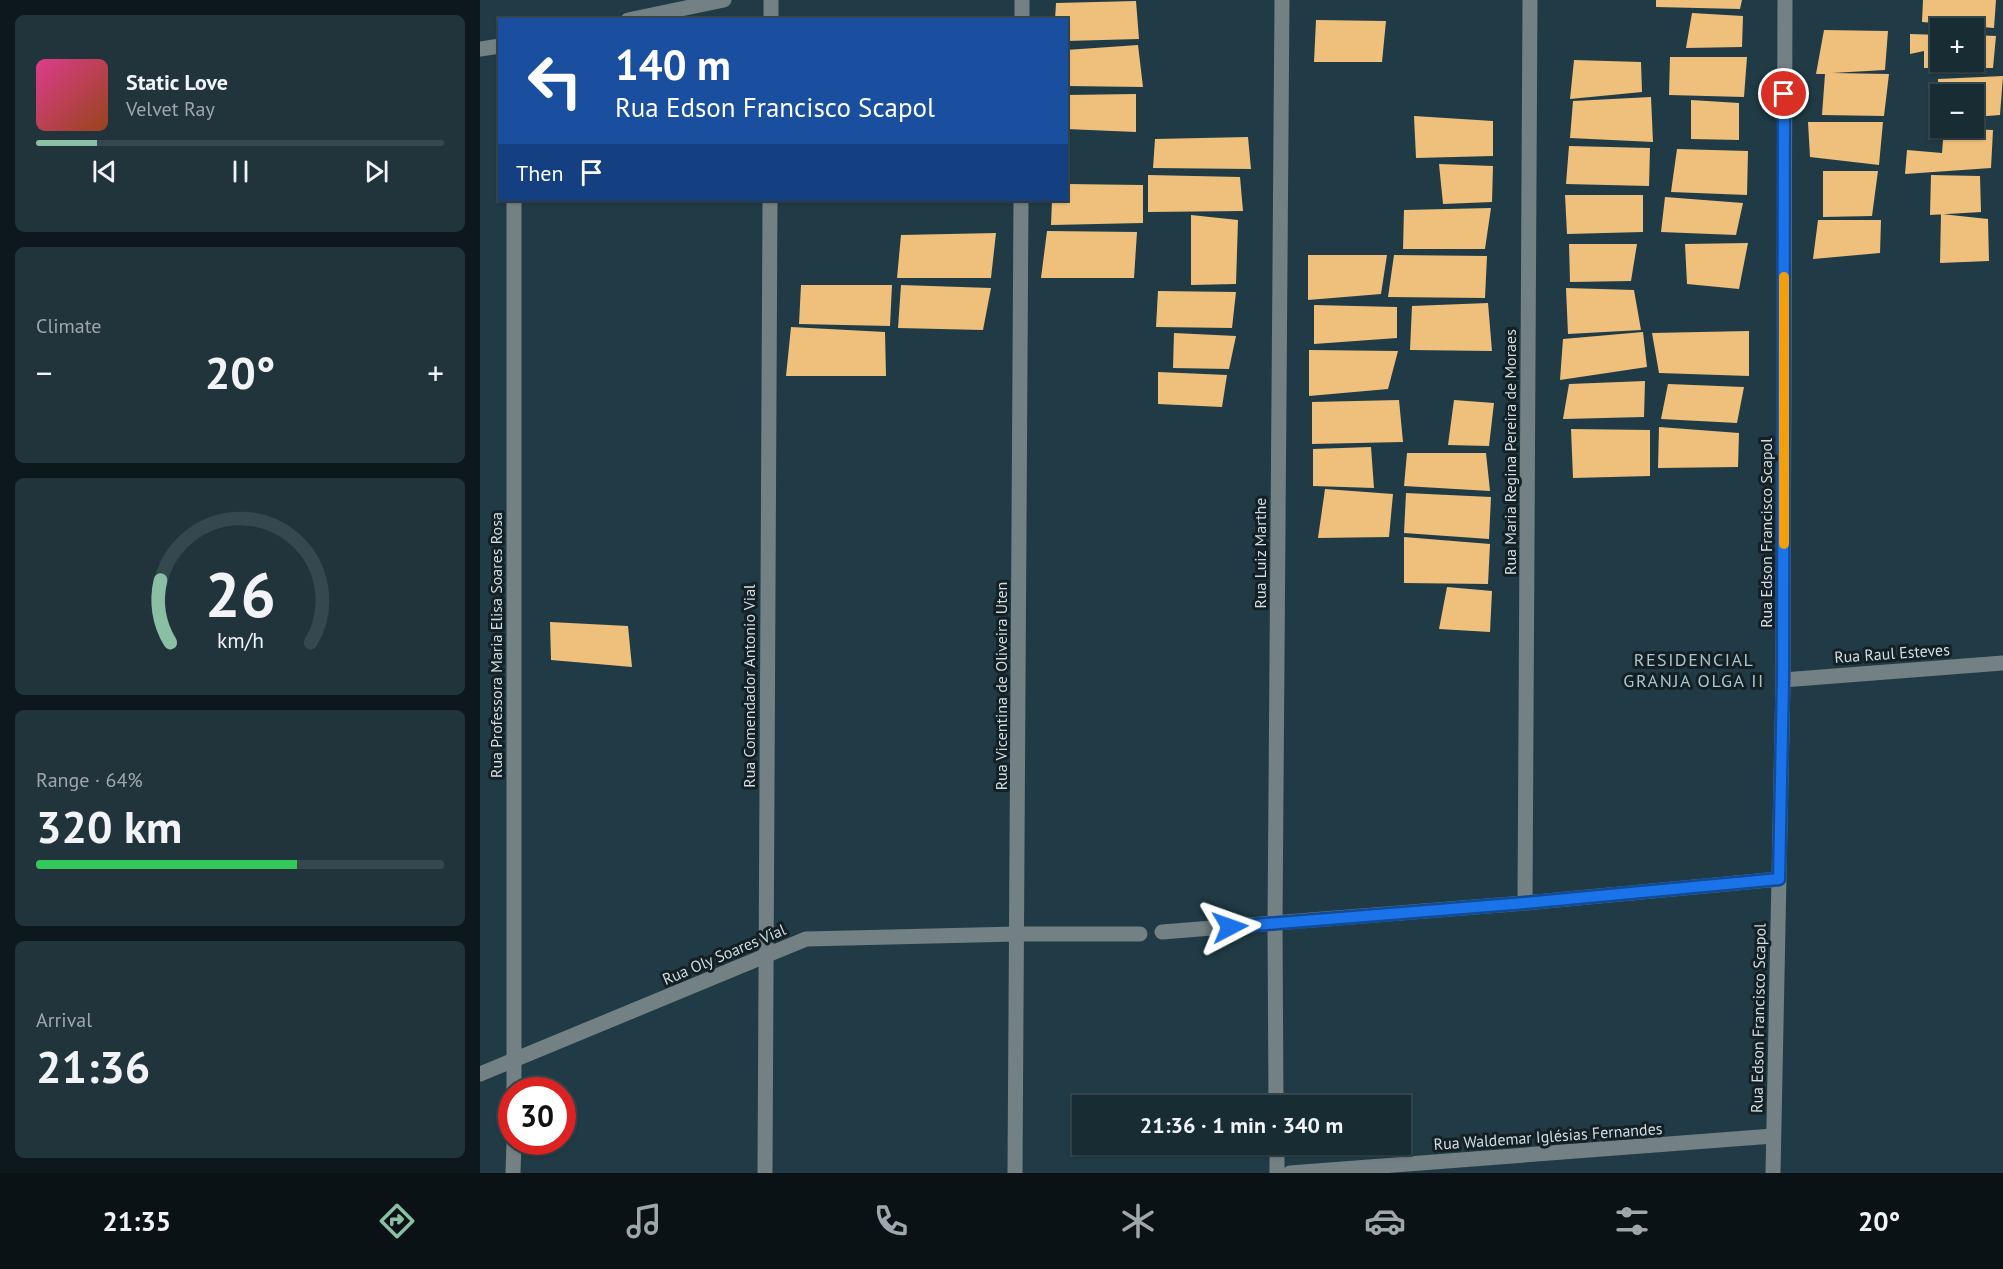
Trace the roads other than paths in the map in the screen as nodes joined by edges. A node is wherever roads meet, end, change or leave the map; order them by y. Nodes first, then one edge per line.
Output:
1 (724, 0) edge
2 (771, 0) edge
3 (1022, 0) edge
4 (1282, 0) edge
5 (1530, 0) edge
6 (1785, 0) edge
7 (638, 18) edge
8 (771, 18) edge
9 (1022, 18) edge
10 (498, 45) edge
11 (480, 49) edge
12 (514, 201) edge
13 (770, 201) edge
14 (1021, 201) edge
15 (2003, 663) edge
16 (1783, 680) junction
17 (1779, 879) junction
18 (1525, 903) junction
19 (1275, 923) junction
20 (1162, 932) dead end
21 (1017, 934) junction
22 (1140, 934) dead end
23 (765, 956) junction
24 (514, 1060) junction
25 (480, 1074) edge
26 (514, 1077) edge
27 (1276, 1095) edge
28 (1773, 1136) junction
29 (514, 1155) edge
30 (1276, 1155) edge
31 (513, 1173) edge
32 (765, 1173) edge
33 (1015, 1173) edge
34 (1277, 1173) edge
35 (1290, 1173) edge
36 (1773, 1173) edge

1 - 7 street
2 - 8 street
3 - 9 street
4 - 19 street, Rua Luiz Marthe
5 - 18 street, Rua Maria Regina Pereira de Moraes
6 - 16 street, Rua Edson Francisco Scapol
10 - 11 street
12 - 24 street, Rua Professora Maria Elisa Soares Rosa
13 - 23 street, Rua Comendador Antonio Vial
14 - 21 street, Rua Vicentina de Oliveira Uten
15 - 16 street, Rua Raul Esteves
16 - 17 street, Rua Edson Francisco Scapol
17 - 18 street
17 - 28 street, Rua Edson Francisco Scapol
18 - 19 street
19 - 20 street
19 - 27 street, Rua Luiz Marthe
21 - 22 street, Rua Oly Soares Vial
21 - 23 street, Rua Oly Soares Vial
21 - 33 street, Rua Vicentina de Oliveira Uten
23 - 24 street, Rua Oly Soares Vial
23 - 32 street, Rua Comendador Antonio Vial
24 - 25 street, Rua Oly Soares Vial
24 - 26 street, Rua Professora Maria Elisa Soares Rosa
28 - 35 street, Rua Waldemar Iglésias Fernandes
28 - 36 street, Rua Edson Francisco Scapol
29 - 31 street
30 - 34 street

